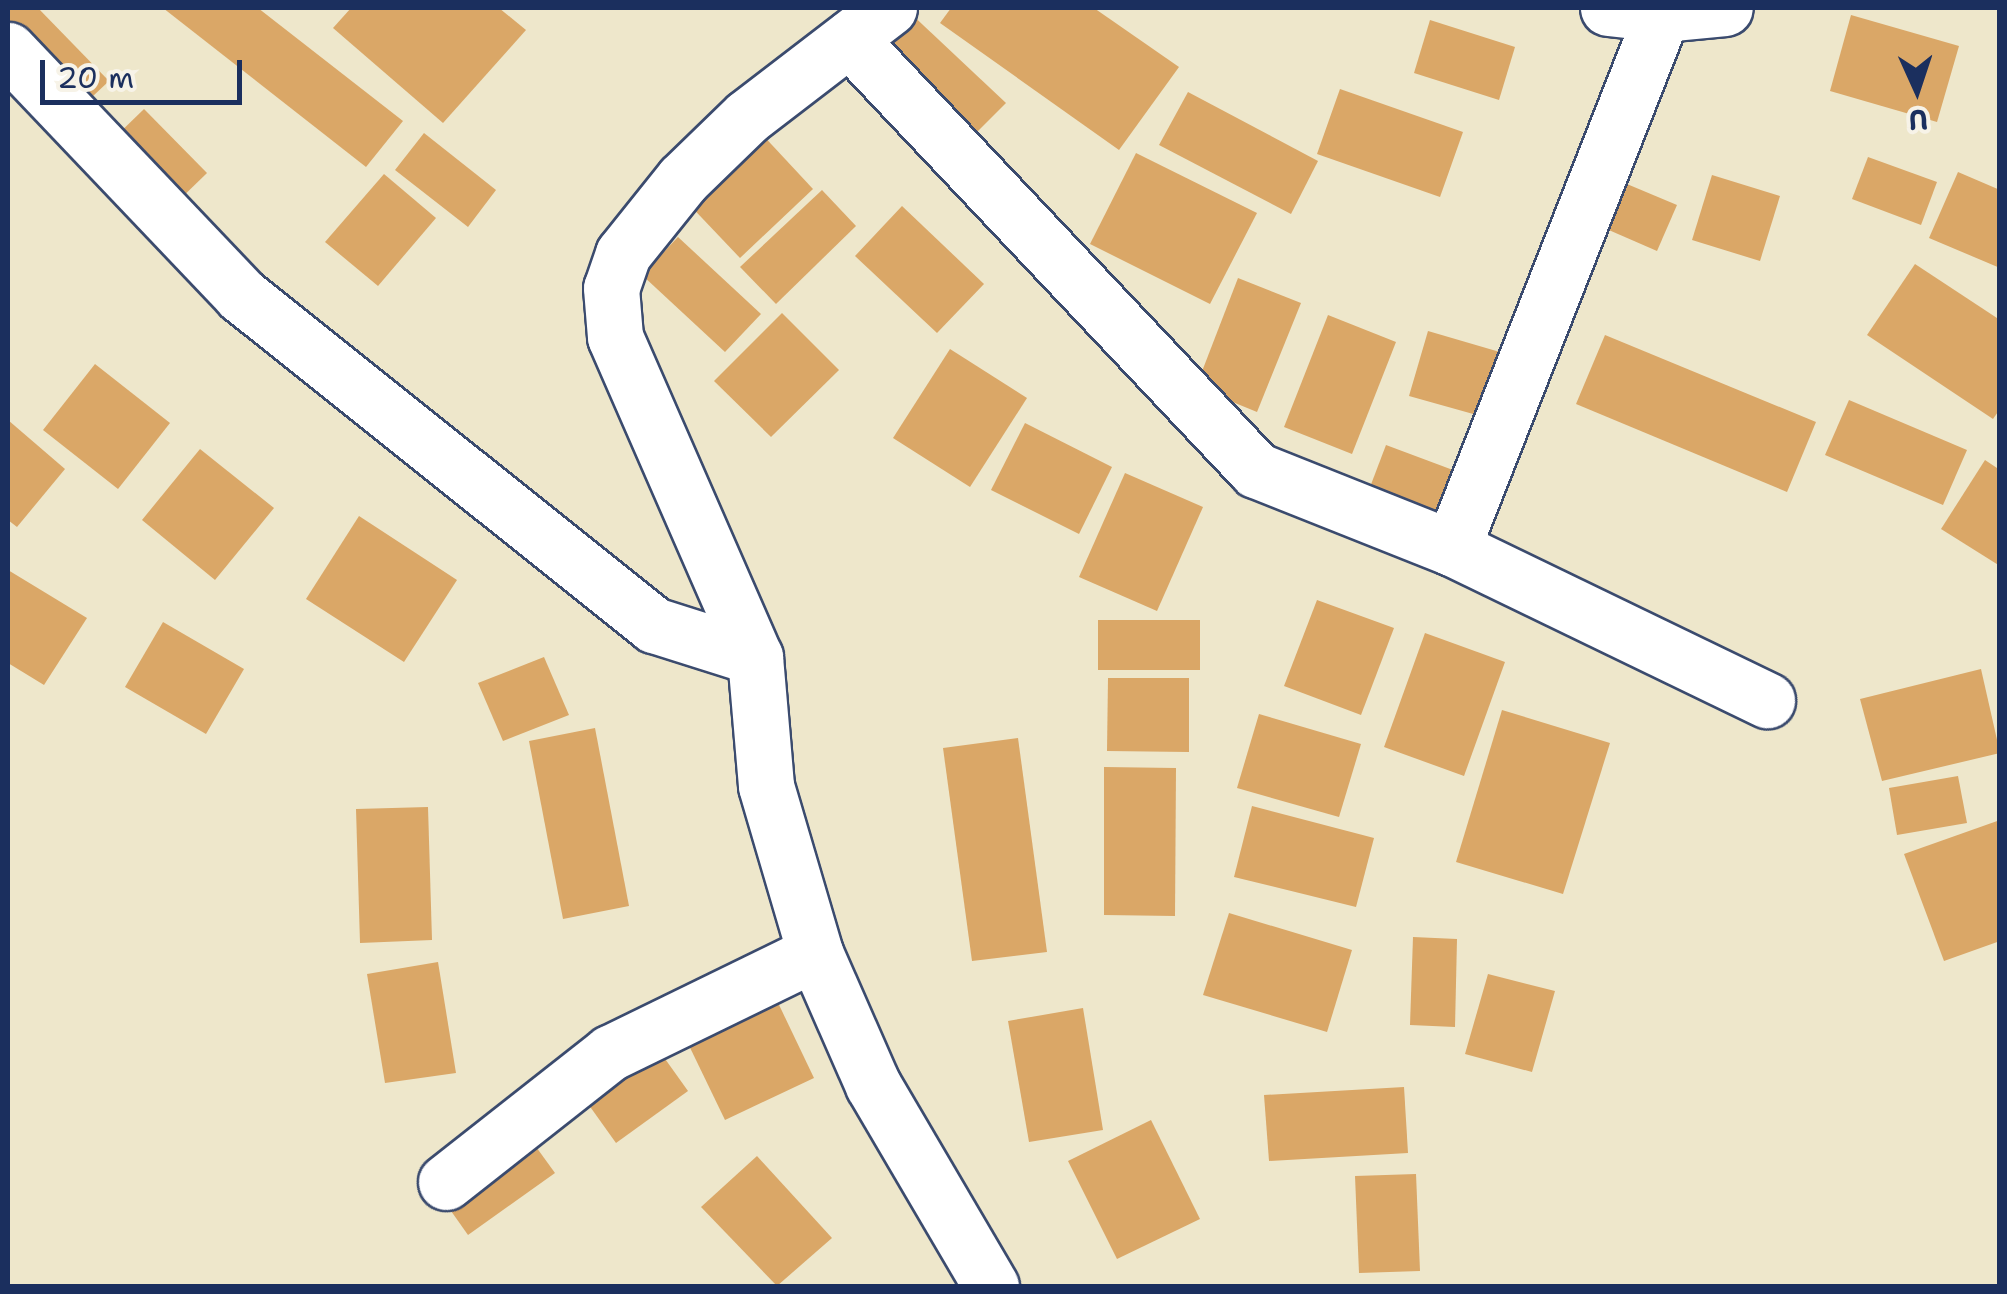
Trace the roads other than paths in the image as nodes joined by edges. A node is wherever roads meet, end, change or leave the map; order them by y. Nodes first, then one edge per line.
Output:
1 (1608, 8) edge
2 (1725, 8) edge
3 (1662, 14) junction
4 (869, 23) edge
5 (8, 50) edge
6 (1452, 548) junction
7 (755, 657) junction
8 (1767, 700) dead end
9 (814, 953) junction
10 (446, 1182) dead end
11 (992, 1286) edge

1 - 3 street
2 - 3 street
3 - 6 street
4 - 6 street
4 - 7 street
5 - 7 street
6 - 8 street
7 - 9 street
9 - 10 street
9 - 11 street

